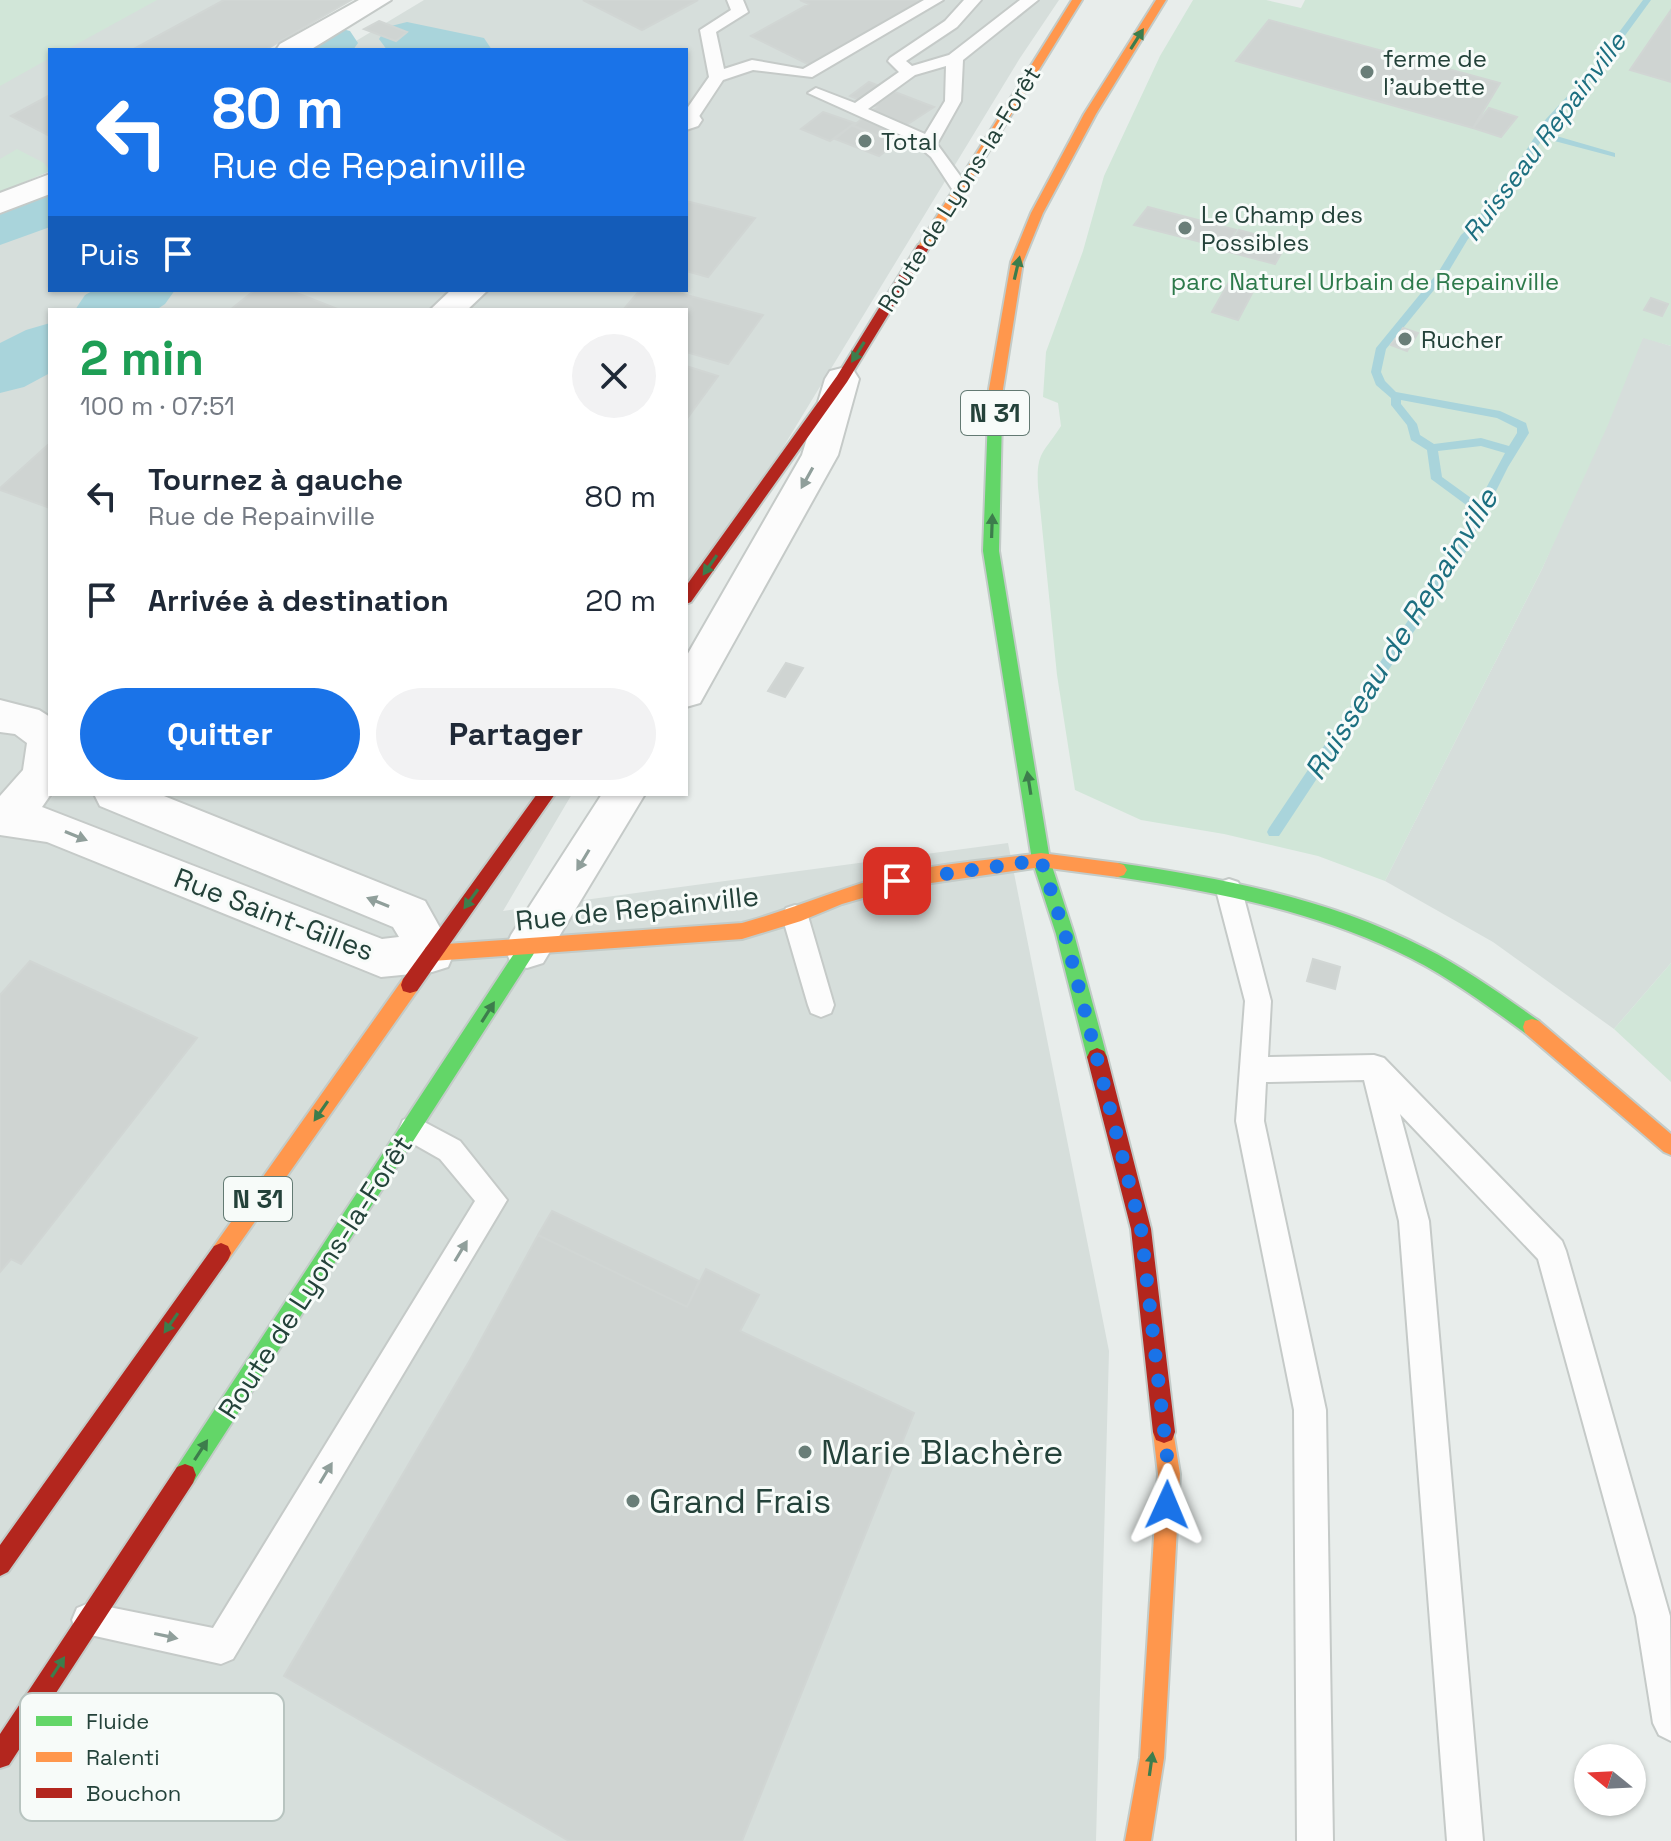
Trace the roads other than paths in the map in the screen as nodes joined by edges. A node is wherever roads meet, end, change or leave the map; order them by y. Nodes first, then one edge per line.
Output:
1 (378, 0) edge
2 (735, 0) edge
3 (935, 0) edge
4 (973, 0) edge
5 (1030, 0) edge
6 (1077, 0) edge
7 (1161, 0) edge
8 (294, 48) edge
9 (955, 58) junction
10 (909, 72) junction
11 (717, 77) junction
12 (816, 93) dead end
13 (856, 110) junction
14 (688, 120) edge
15 (928, 145) junction
16 (48, 184) edge
17 (960, 188) junction
18 (0, 204) edge
19 (469, 292) edge
20 (449, 308) edge
21 (842, 379) junction
22 (688, 595) edge
23 (688, 688) edge
24 (26, 712) edge
25 (48, 746) edge
26 (48, 769) edge
27 (120, 796) edge
28 (545, 796) edge
29 (623, 796) edge
30 (0, 817) edge
31 (1041, 860) junction
32 (1229, 890) junction
33 (795, 916) junction
34 (527, 949) junction
35 (432, 953) junction
36 (821, 1005) dead end
37 (1374, 1067) junction
38 (1253, 1070) junction
39 (413, 1129) junction
40 (1671, 1146) edge
41 (0, 1564) edge
42 (89, 1620) junction
43 (41, 1693) edge
44 (1671, 1723) edge
45 (20, 1725) edge
46 (0, 1756) edge
47 (1138, 1841) edge
48 (1315, 1841) edge
49 (1465, 1841) edge

1 - 8 street
2 - 11 lane
3 - 11 lane
4 - 10 lane
5 - 9 lane
6 - 17 main road, Route de Lyons-la-Forêt
31 -> 7 main road, N 31
9 - 10 lane
9 - 15 lane
10 - 13 lane
11 - 14 lane
12 - 13 lane
13 - 15 lane
15 - 17 lane
16 - 18 street
17 -> 21 main road, Route de Lyons-la-Forêt
19 - 20 street
21 -> 22 main road, Route de Lyons-la-Forêt
21 -> 23 street, Route de Lyons-la-Forêt
24 - 25 street
26 - 30 street
35 -> 27 street, Rue Saint-Gilles
28 -> 35 main road, N 31
29 -> 34 street, Route de Lyons-la-Forêt
30 -> 35 street, Rue Saint-Gilles
31 - 32 main road, Rue de Repainville
31 - 33 main road, Rue de Repainville
47 -> 31 main road, N 31
32 - 38 lane
32 - 40 main road, Rue de Repainville
33 - 34 main road, Rue de Repainville
33 - 36 lane
34 - 35 main road, Rue de Repainville
39 -> 34 main road, Route de Lyons-la-Forêt
35 -> 41 main road, N 31
37 - 38 lane
37 - 44 lane
37 - 49 lane
38 - 48 lane
42 -> 39 main road, Route de Lyons-la-Forêt
42 -> 39 lane
43 -> 42 main road, Route de Lyons-la-Forêt
46 -> 45 main road, Route de Lyons-la-Forêt

